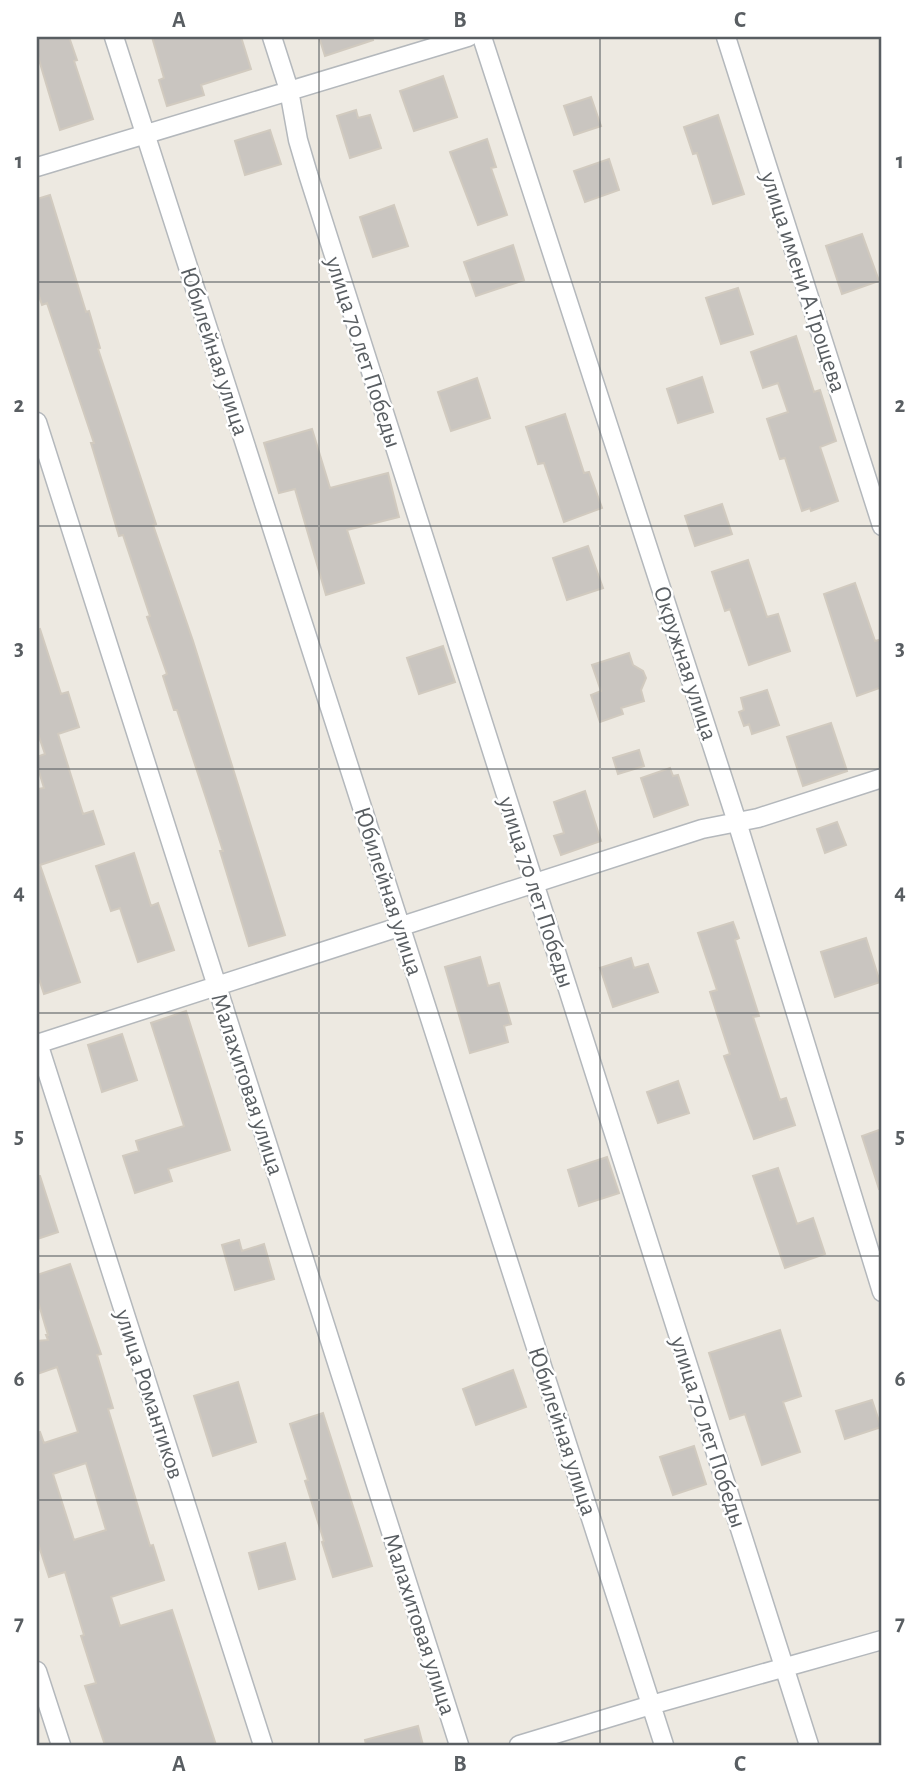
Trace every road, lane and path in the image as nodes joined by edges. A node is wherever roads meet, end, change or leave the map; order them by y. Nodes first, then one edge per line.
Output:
1 (114, 37) edge
2 (272, 37) edge
3 (468, 37) edge
4 (482, 37) edge
5 (726, 37) edge
6 (289, 90) junction
7 (145, 135) junction
8 (37, 167) edge
9 (37, 422) edge
10 (882, 526) edge
11 (882, 778) edge
12 (737, 822) junction
13 (534, 883) junction
14 (400, 927) junction
15 (216, 986) junction
16 (37, 1044) edge
17 (882, 1292) edge
18 (882, 1640) edge
19 (784, 1668) junction
20 (37, 1671) edge
21 (651, 1705) junction
22 (61, 1745) edge
23 (263, 1745) edge
24 (459, 1745) edge
25 (519, 1745) edge
26 (664, 1745) edge
27 (809, 1745) edge

1 - 7 street, Юбилейная улица
2 - 6 street, улица 70 лет Победы
3 - 6 street
4 - 12 street, Окружная улица
5 - 10 street, улица имени А.Трощева
6 - 7 street
6 - 13 street, улица 70 лет Победы
7 - 8 street
7 - 14 street, Юбилейная улица
9 - 15 street, Малахитовая улица
11 - 12 street
12 - 13 street
12 - 17 street, Окружная улица
13 - 14 street
13 - 19 street, улица 70 лет Победы
14 - 15 street
14 - 21 street, Юбилейная улица
15 - 16 street
15 - 24 street, Малахитовая улица
16 - 23 street, улица Романтиков
18 - 19 street
19 - 21 street
19 - 27 street, улица 70 лет Победы
20 - 22 street
21 - 25 street
21 - 26 street, Юбилейная улица

